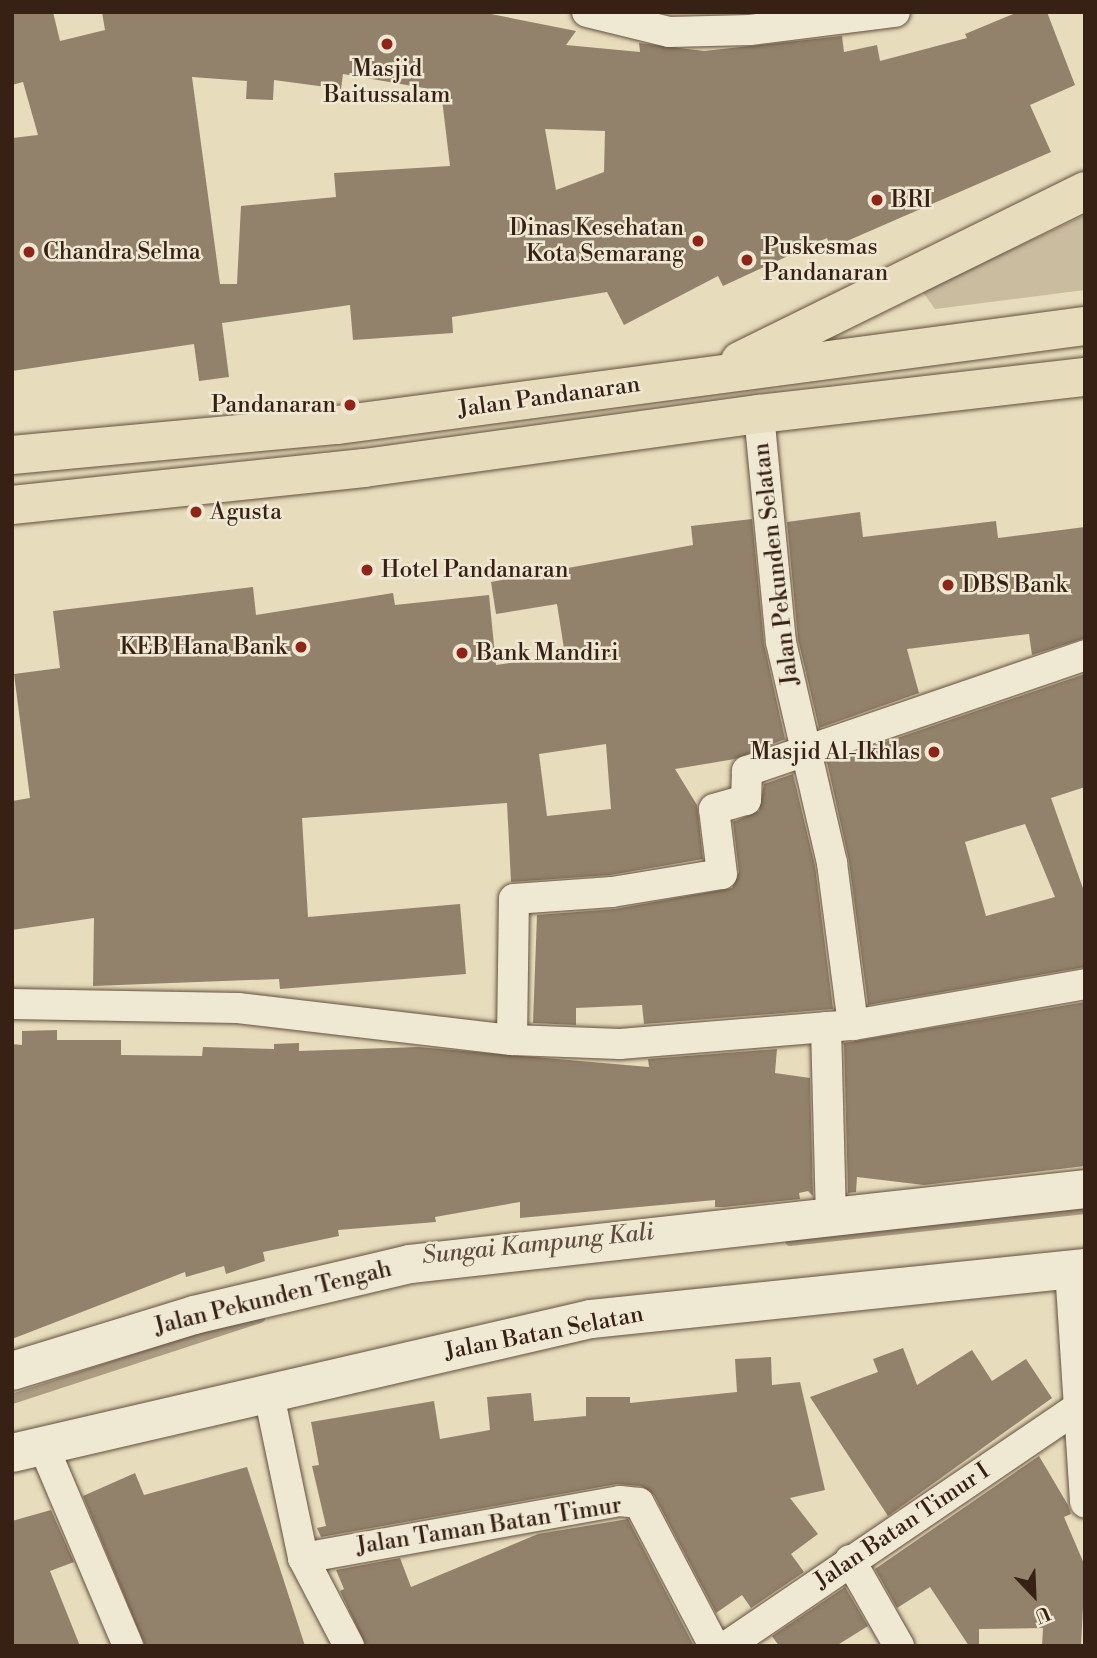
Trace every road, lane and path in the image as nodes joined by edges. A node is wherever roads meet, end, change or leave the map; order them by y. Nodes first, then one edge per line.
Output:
1 (895, 12) edge
2 (602, 15) edge
3 (1085, 191) edge
4 (1085, 326) edge
5 (709, 376) junction
6 (1085, 377) edge
7 (759, 414) junction
8 (12, 455) edge
9 (12, 505) edge
10 (1085, 655) edge
11 (804, 755) junction
12 (1085, 984) edge
13 (12, 1004) edge
14 (840, 1026) junction
15 (512, 1040) junction
16 (1085, 1189) edge
17 (831, 1218) junction
18 (1077, 1268) edge
19 (12, 1370) edge
20 (268, 1390) junction
21 (1079, 1407) junction
22 (27, 1448) edge
23 (1085, 1503) edge
24 (303, 1558) junction
25 (850, 1560) junction
26 (128, 1646) edge
27 (349, 1646) edge
28 (714, 1646) edge
29 (727, 1646) edge
30 (899, 1646) edge

1 - 2 street
3 - 5 main road
4 - 5 main road, Jalan Pandanaran
5 - 8 main road, Jalan Pandanaran
6 - 7 main road, Jalan Pandanaran
7 - 9 main road, Jalan Pandanaran
7 - 11 street, Jalan Pekunden Selatan
10 - 11 street
11 - 14 street, Jalan Pekunden Selatan
11 - 15 street
12 - 14 street
13 - 15 street
14 - 15 street
14 - 17 street
16 - 17 main road, Jalan Pekunden Tengah
17 - 19 main road, Jalan Pekunden Tengah
18 - 20 main road, Jalan Batan Selatan
18 - 21 street
20 - 22 main road, Jalan Batan Selatan
20 - 24 street
21 - 23 street
21 - 25 street, Jalan Batan Timur I
22 - 26 street
24 - 27 street
24 - 28 street, Jalan Taman Batan Timur
25 - 29 street, Jalan Batan Timur I
25 - 30 street

